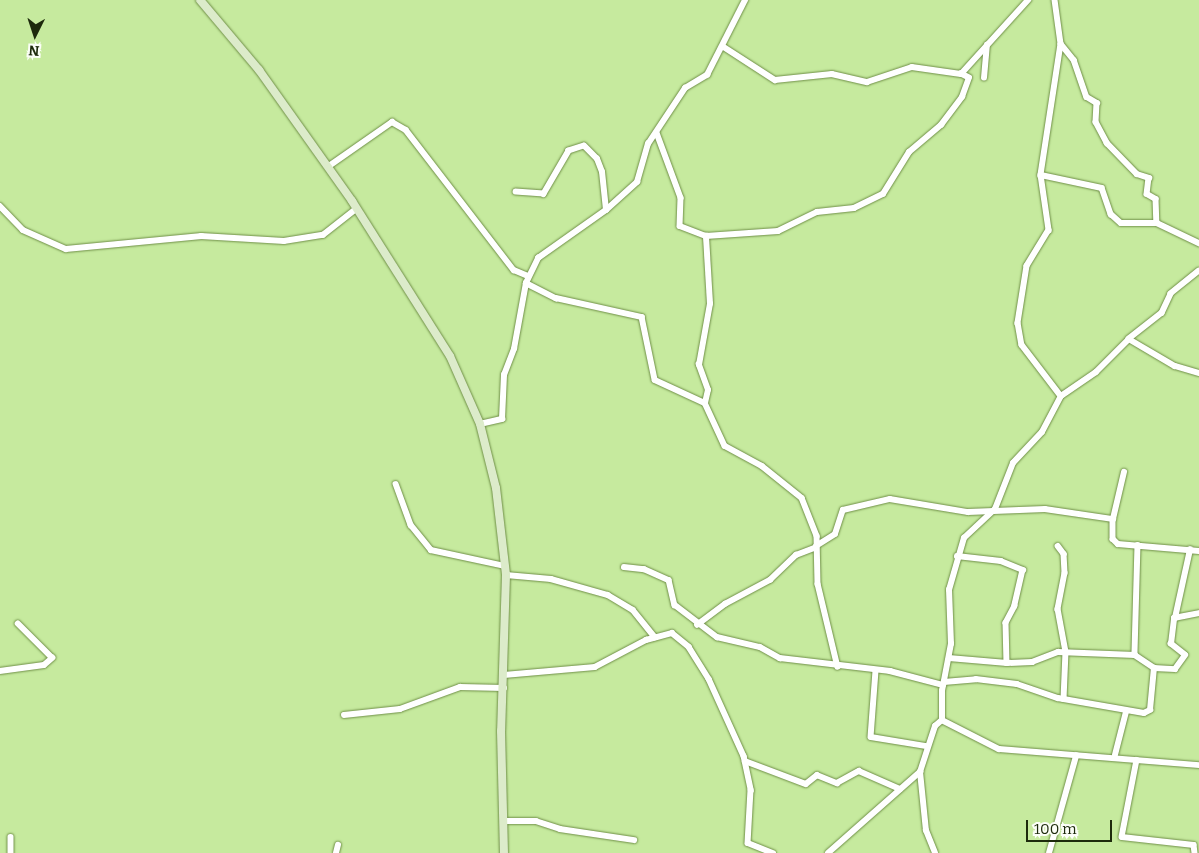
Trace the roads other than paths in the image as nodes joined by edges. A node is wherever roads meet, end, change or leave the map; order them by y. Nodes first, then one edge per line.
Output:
1 (200, 0) edge
2 (745, 0) edge
3 (1028, 0) edge
4 (1055, 0) edge
5 (1061, 44) junction
6 (987, 45) junction
7 (724, 47) junction
8 (960, 74) junction
9 (984, 78) dead end
10 (656, 133) junction
11 (329, 166) junction
12 (1041, 174) junction
13 (516, 192) dead end
14 (0, 206) edge
15 (356, 209) junction
16 (606, 210) junction
17 (1157, 223) junction
18 (706, 236) junction
19 (1199, 243) edge
20 (1199, 271) edge
21 (527, 280) junction
22 (1129, 339) junction
23 (1199, 373) edge
24 (1061, 396) junction
25 (705, 403) junction
26 (480, 424) junction
27 (1124, 472) dead end
28 (396, 484) dead end
29 (995, 509) junction
30 (1113, 519) junction
31 (1138, 545) junction
32 (1058, 546) dead end
33 (815, 547) junction
34 (1190, 550) junction
35 (1199, 551) edge
36 (957, 556) junction
37 (505, 566) junction
38 (624, 567) dead end
39 (506, 575) junction
40 (1199, 613) edge
41 (1175, 618) junction
42 (18, 624) dead end
43 (697, 625) junction
44 (654, 637) junction
45 (1066, 652) junction
46 (1135, 655) junction
47 (949, 658) junction
48 (1007, 663) junction
49 (838, 667) junction
50 (1154, 668) junction
51 (876, 671) junction
52 (0, 672) edge
53 (504, 675) junction
54 (943, 684) junction
55 (504, 688) junction
56 (1064, 699) junction
57 (1126, 712) junction
58 (344, 715) dead end
59 (942, 720) junction
60 (926, 746) junction
61 (1115, 755) junction
62 (1076, 756) junction
63 (1137, 760) junction
64 (745, 761) junction
65 (1199, 765) edge
66 (920, 772) junction
67 (900, 789) junction
68 (503, 821) junction
69 (11, 837) dead end
70 (634, 840) dead end
71 (338, 845) dead end
72 (11, 853) edge
73 (336, 853) edge
74 (504, 853) edge
75 (773, 853) edge
76 (828, 853) edge
77 (935, 853) edge
78 (1049, 853) edge
79 (1195, 853) edge

1 - 11 street
2 - 7 street
3 - 6 street
4 - 5 street
5 - 12 street
5 - 17 street
6 - 8 street
6 - 9 street
7 - 8 street
7 - 10 street
8 - 18 street
10 - 16 street
10 - 18 street
11 - 15 street
11 - 21 street
12 - 17 street
12 - 24 street
13 - 16 street
14 - 15 street
15 - 26 street
16 - 21 street
17 - 19 street
18 - 25 street
20 - 22 street
21 - 25 street
21 - 26 street
22 - 23 street
22 - 24 street
24 - 29 street
25 - 33 street
26 - 37 street
27 - 30 street
28 - 37 street
29 - 30 street
29 - 33 street
29 - 36 street
30 - 31 street
31 - 34 street
31 - 46 street
32 - 45 street
33 - 43 street
33 - 49 street
34 - 35 street
34 - 41 street
36 - 47 street
36 - 48 street
37 - 39 street
38 - 43 street
39 - 44 street
39 - 53 street
40 - 41 street
41 - 50 street
42 - 52 street
43 - 49 street
44 - 53 street
44 - 64 street
45 - 46 street
45 - 48 street
45 - 56 street
46 - 50 street
47 - 48 street
47 - 54 street
49 - 51 street
50 - 57 street
51 - 54 street
51 - 60 street
53 - 55 street
54 - 56 street
54 - 59 street
55 - 58 street
55 - 68 street
56 - 57 street
57 - 61 street
59 - 60 street
59 - 62 street
60 - 66 street
61 - 62 street
61 - 63 street
62 - 78 street
63 - 65 street
63 - 79 street
64 - 67 street
64 - 75 street
66 - 67 street
66 - 77 street
67 - 76 street
68 - 70 street
68 - 74 street
69 - 72 street
71 - 73 street

